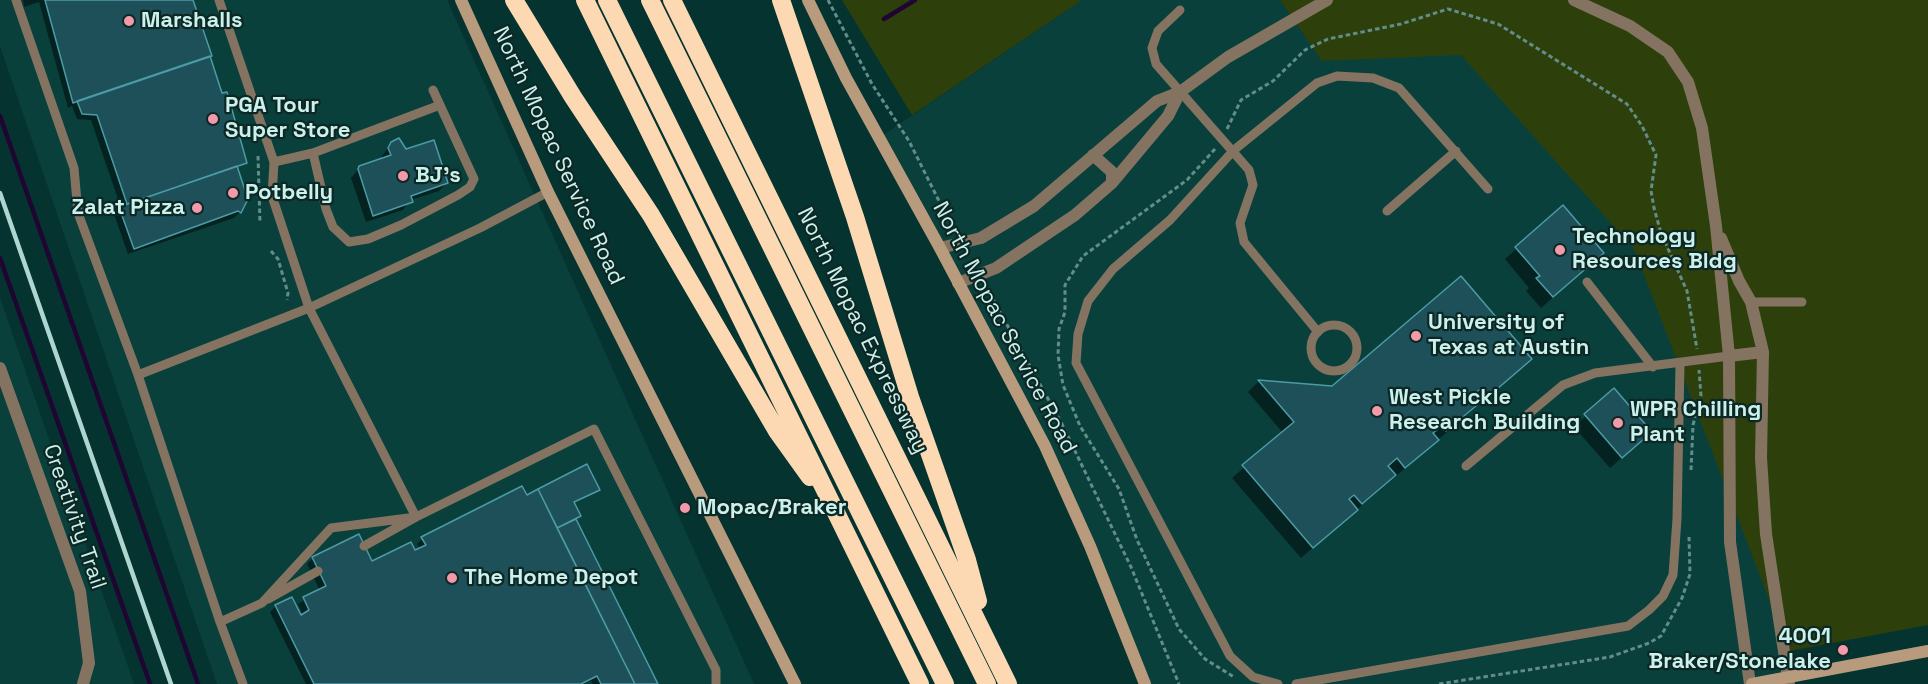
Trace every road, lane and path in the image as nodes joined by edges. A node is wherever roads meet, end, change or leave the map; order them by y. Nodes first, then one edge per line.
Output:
1 (16, 0) edge
2 (219, 0) edge
3 (462, 0) edge
4 (514, 0) edge
5 (585, 0) edge
6 (607, 0) edge
7 (650, 0) edge
8 (672, 0) edge
9 (781, 0) edge
10 (808, 0) edge
11 (828, 0) edge
12 (1327, 0) edge
13 (1574, 0) edge
14 (1180, 10) dead end
15 (432, 90) dead end
16 (1180, 92) junction
17 (440, 105) junction
18 (1224, 140) junction
19 (255, 147) dead end
20 (1234, 150) junction
21 (1456, 152) junction
22 (313, 153) junction
23 (1093, 156) junction
24 (274, 162) junction
25 (1112, 183) junction
26 (1488, 189) dead end
27 (548, 192) junction
28 (1387, 211) dead end
29 (260, 223) dead end
30 (1716, 226) junction
31 (954, 232) dead end
32 (940, 248) junction
33 (271, 251) dead end
34 (1587, 282) dead end
35 (958, 284) junction
36 (984, 284) dead end
37 (287, 300) dead end
38 (1751, 302) junction
39 (1802, 302) dead end
40 (309, 308) junction
41 (1318, 332) junction
42 (1763, 352) junction
43 (1729, 356) junction
44 (1698, 361) junction
45 (1680, 364) junction
46 (1653, 367) junction
47 (0, 368) edge
48 (138, 375) junction
49 (1063, 385) dead end
50 (1466, 466) dead end
51 (1691, 472) dead end
52 (416, 517) junction
53 (840, 519) junction
54 (1689, 530) dead end
55 (364, 546) dead end
56 (318, 571) dead end
57 (262, 603) junction
58 (220, 622) junction
59 (989, 641) junction
60 (1133, 650) junction
61 (1928, 651) edge
62 (782, 657) junction
63 (1235, 678) dead end
64 (1788, 681) edge
65 (83, 684) edge
66 (243, 684) edge
67 (716, 684) edge
68 (789, 684) edge
69 (795, 684) edge
70 (920, 684) edge
71 (945, 684) edge
72 (987, 684) edge
73 (1008, 684) edge
74 (1145, 684) edge
75 (1156, 684) edge
76 (1179, 684) edge
77 (1278, 684) edge
78 (1296, 684) edge
79 (1439, 684) edge
80 (1751, 684) edge

1 - 48 lane
2 - 24 lane
3 - 27 main road, North Mopac Service Road
4 - 53 highway
5 - 53 highway
6 - 71 highway
7 - 72 highway
8 - 59 highway, North Mopac Expressway
9 - 59 highway
10 - 32 main road, North Mopac Service Road
11 - 31 path
12 - 16 street
13 - 30 street
14 - 16 lane
15 - 17 lane
16 - 18 lane
16 - 23 street
16 - 25 street
17 - 22 lane
17 - 22 lane
18 - 20 lane
18 - 44 path
19 - 29 path
20 - 21 lane
20 - 41 lane
20 - 77 lane
21 - 26 lane
21 - 28 lane
22 - 24 lane
23 - 25 street
23 - 32 street
24 - 40 lane
25 - 35 street
27 - 40 lane
27 - 62 main road, North Mopac Service Road
30 - 38 street
30 - 43 street
32 - 35 main road, North Mopac Service Road
33 - 37 path
34 - 46 lane
35 - 60 main road, North Mopac Service Road
36 - 76 path
38 - 39 lane
38 - 42 street
40 - 48 lane
40 - 52 lane
41 - 41 lane
42 - 43 street
42 - 64 street
43 - 44 lane
43 - 80 street
44 - 45 lane
44 - 51 path
45 - 46 lane
45 - 78 lane
46 - 50 lane
47 - 65 street, Creativity Trail
48 - 58 lane
49 - 63 path
52 - 55 lane
52 - 57 lane
52 - 67 lane
53 - 70 highway
54 - 79 path
56 - 57 lane
57 - 58 lane
58 - 66 lane
59 - 73 highway, North Mopac Expressway
60 - 74 main road, North Mopac Service Road
60 - 75 main road
61 - 64 main road
62 - 68 main road
62 - 69 main road, North Mopac Service Road
64 - 80 main road

